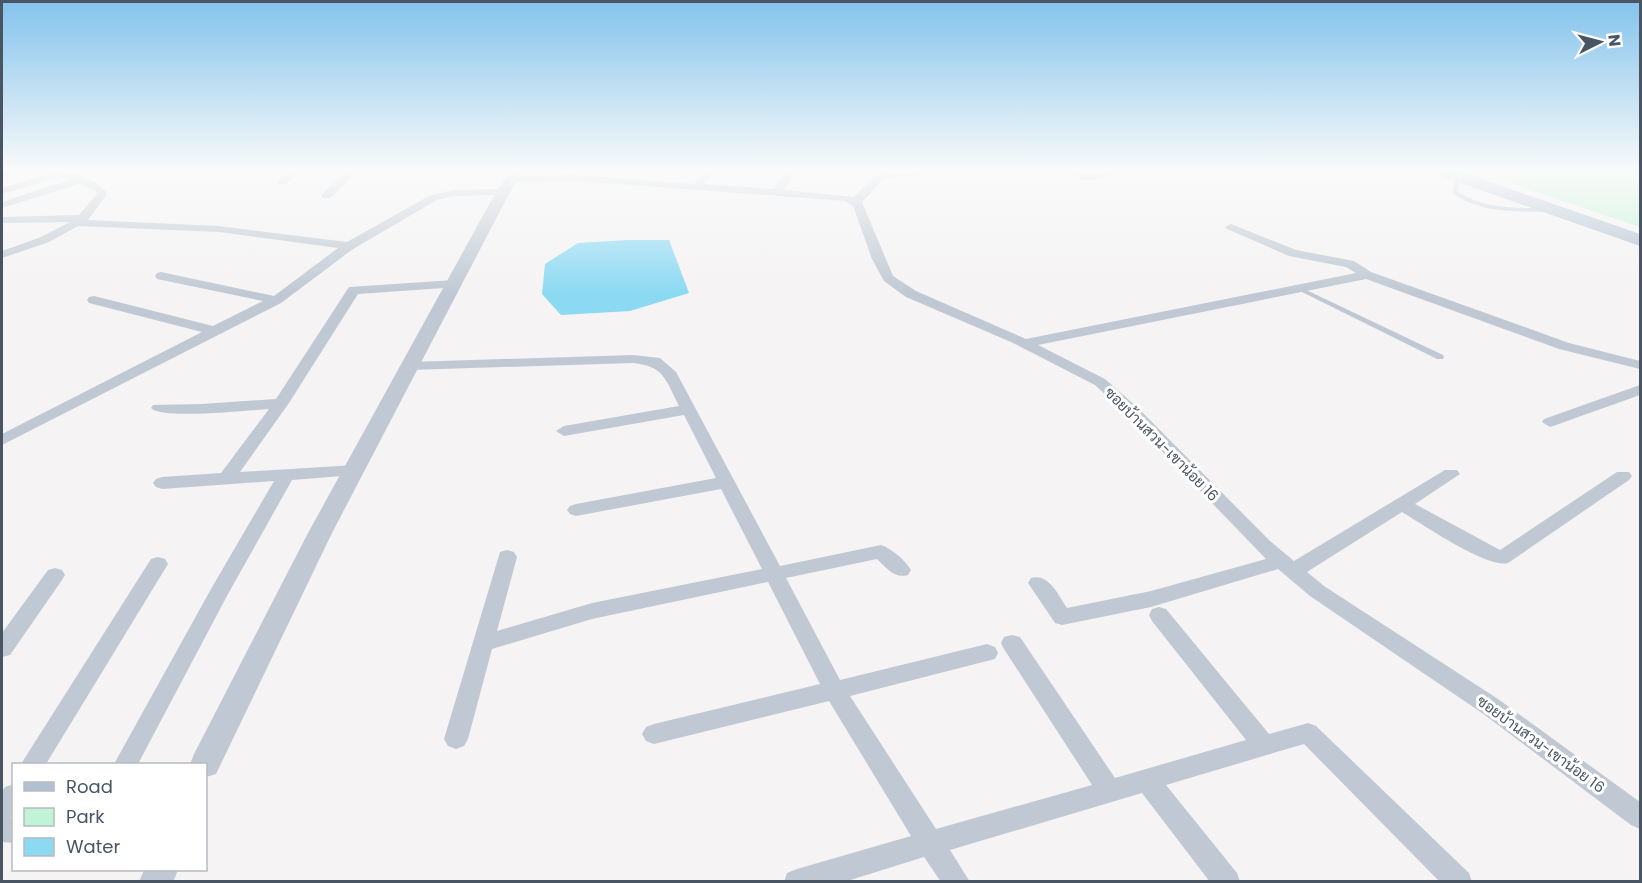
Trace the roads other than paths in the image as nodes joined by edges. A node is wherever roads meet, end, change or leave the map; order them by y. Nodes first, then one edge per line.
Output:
1 (92, 211) edge
2 (410, 211) edge
3 (494, 211) edge
4 (861, 211) edge
5 (1557, 211) edge
6 (1575, 211) edge
7 (2, 220) edge
8 (82, 221) junction
9 (1231, 227) dead end
10 (1641, 232) edge
11 (1641, 240) edge
12 (349, 246) junction
13 (2, 255) edge
14 (1367, 275) junction
15 (161, 276) dead end
16 (454, 284) junction
17 (1302, 290) junction
18 (94, 300) dead end
19 (276, 300) junction
20 (216, 331) junction
21 (1025, 343) junction
22 (1641, 354) edge
23 (1440, 357) dead end
24 (1610, 358) junction
25 (1641, 365) edge
26 (410, 366) junction
27 (1641, 390) edge
28 (280, 403) junction
29 (159, 408) dead end
30 (688, 409) junction
31 (1550, 422) dead end
32 (564, 431) dead end
33 (2, 440) edge
34 (355, 470) junction
35 (287, 474) junction
36 (1451, 474) dead end
37 (1623, 476) dead end
38 (227, 478) junction
39 (726, 482) junction
40 (162, 483) dead end
41 (1402, 504) junction
42 (576, 510) dead end
43 (507, 557) dead end
44 (158, 564) dead end
45 (1287, 566) junction
46 (901, 570) dead end
47 (774, 574) junction
48 (55, 575) dead end
49 (1038, 583) dead end
50 (1159, 615) dead end
51 (483, 643) junction
52 (1012, 643) dead end
53 (2, 649) edge
54 (987, 653) dead end
55 (834, 690) junction
56 (654, 734) dead end
57 (456, 739) dead end
58 (1265, 746) junction
59 (34, 763) edge
60 (127, 763) edge
61 (206, 763) edge
62 (1147, 780) junction
63 (1110, 791) junction
64 (12, 798) edge
65 (2, 810) edge
66 (1641, 817) edge
67 (930, 843) junction
68 (797, 882) edge
69 (957, 882) edge
70 (1227, 882) edge
71 (1459, 882) edge

1 - 8 street
2 - 12 street
3 - 16 street
4 - 21 street, ซอยบ้านสวน-เขาน้อย 16
5 - 11 main road
6 - 10 main road
7 - 8 street
8 - 12 street
8 - 13 street
9 - 14 street
12 - 19 street
14 - 17 street
14 - 24 street
15 - 19 street
16 - 26 street
16 - 28 street
17 - 21 street
17 - 23 lane
18 - 20 street
19 - 20 street
20 - 33 street
21 - 45 street, ซอยบ้านสวน-เขาน้อย 16
22 - 24 street
24 - 25 street
26 - 30 street
26 - 34 street
27 - 31 street
28 - 29 street
28 - 38 street
30 - 32 street
30 - 39 street
34 - 35 street
34 - 61 street
35 - 38 street
35 - 60 street
36 - 41 street
37 - 41 street
38 - 40 street
39 - 42 street
39 - 47 street
41 - 45 street
43 - 51 street
44 - 59 street
45 - 49 street
45 - 66 street, ซอยบ้านสวน-เขาน้อย 16
46 - 47 street
47 - 51 street
47 - 55 street
48 - 53 street
50 - 58 street
51 - 57 street
52 - 63 street
54 - 55 street
55 - 56 street
55 - 67 street
58 - 62 street
58 - 71 street
62 - 63 street
62 - 70 street
63 - 67 street
64 - 65 street
67 - 68 street
67 - 69 street

